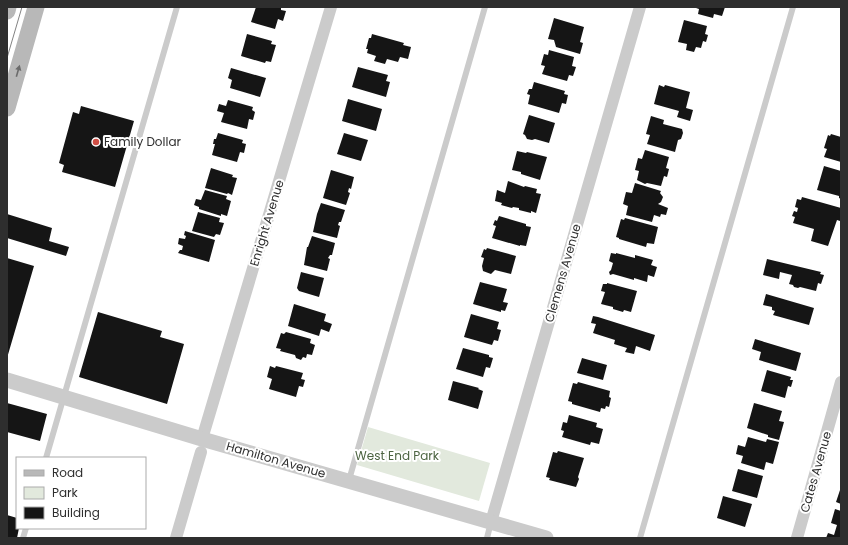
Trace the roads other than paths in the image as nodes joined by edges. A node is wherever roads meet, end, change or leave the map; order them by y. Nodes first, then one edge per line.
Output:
1 (8, 7) edge
2 (36, 7) edge
3 (177, 7) edge
4 (331, 7) edge
5 (485, 7) edge
6 (640, 7) edge
7 (792, 7) edge
8 (7, 11) edge
9 (7, 108) edge
10 (7, 380) edge
11 (841, 382) edge
12 (64, 397) junction
13 (202, 445) junction
14 (46, 457) edge
15 (349, 481) junction
16 (491, 522) junction
17 (176, 538) edge
18 (487, 538) edge
19 (546, 538) edge
20 (640, 538) edge
21 (797, 538) edge

1 - 8 main road
9 -> 2 main road
3 - 12 lane
4 - 13 street, Enright Avenue
5 - 15 lane
6 - 16 street, Clemens Avenue
7 - 20 lane
10 - 12 street, Hamilton Avenue
11 - 21 street, Cates Avenue
12 - 13 street, Hamilton Avenue
12 - 14 lane
13 - 15 street, Hamilton Avenue
13 - 17 street, Enright Avenue
15 - 16 street, Hamilton Avenue
16 - 18 lane, Clemens Avenue
16 - 19 street, Hamilton Avenue

